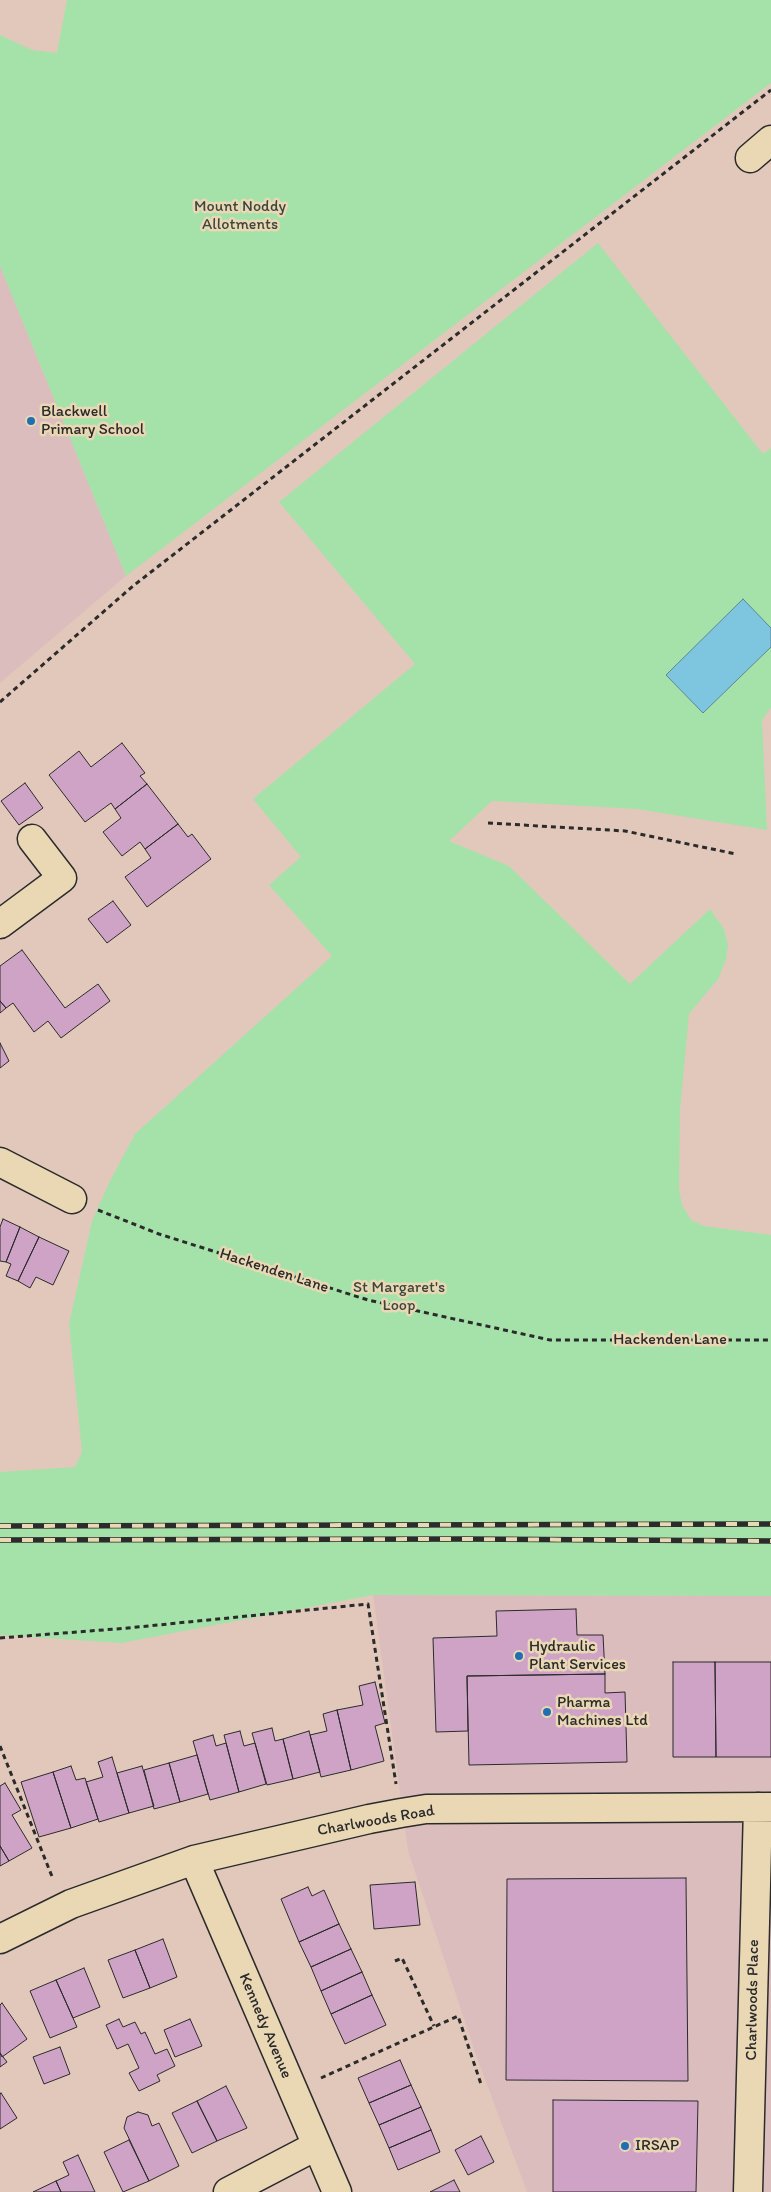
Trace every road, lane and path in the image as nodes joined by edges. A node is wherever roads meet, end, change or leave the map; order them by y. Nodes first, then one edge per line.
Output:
1 (771, 90) edge
2 (771, 140) edge
3 (750, 158) dead end
4 (0, 702) edge
5 (488, 824) dead end
6 (32, 839) dead end
7 (736, 854) dead end
8 (0, 924) edge
9 (0, 1162) edge
10 (72, 1199) joint
11 (771, 1340) edge
12 (0, 1638) edge
13 (0, 1746) edge
14 (764, 1808) edge
15 (401, 1813) junction
16 (194, 1860) junction
17 (64, 1907) junction
18 (0, 1939) edge
19 (395, 1960) dead end
20 (434, 2026) junction
21 (481, 2084) dead end
22 (293, 2090) junction
23 (316, 2146) junction
24 (228, 2192) edge
25 (337, 2192) edge
26 (748, 2192) edge

1 - 4 path
2 - 3 street
5 - 7 path
6 - 8 street
9 - 10 street
10 - 11 path, Hackenden Lane
12 - 15 path
13 - 17 path
14 - 15 street, Charlwoods Road
14 - 26 street, Charlwoods Place
15 - 16 street, Charlwoods Road
16 - 17 street, Charlwoods Road
16 - 22 street, Kennedy Avenue
17 - 18 street, Charlwoods Road
19 - 20 path
20 - 21 path
20 - 22 path
22 - 23 street, Kennedy Avenue
23 - 24 street
23 - 25 street, Kennedy Avenue

